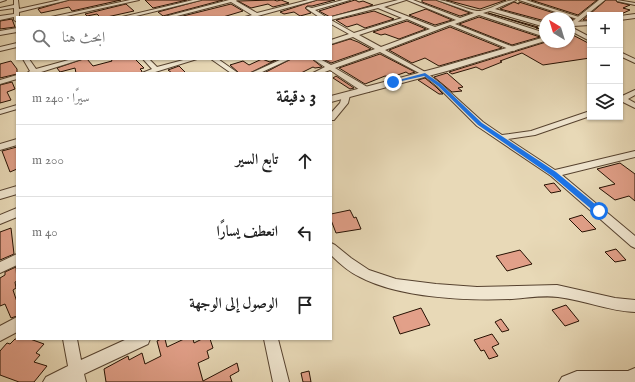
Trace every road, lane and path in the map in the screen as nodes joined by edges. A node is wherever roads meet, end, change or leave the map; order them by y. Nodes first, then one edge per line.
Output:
1 (4, 0) edge
2 (16, 0) edge
3 (66, 0) edge
4 (136, 0) edge
5 (199, 0) edge
6 (233, 0) edge
7 (292, 0) edge
8 (314, 0) edge
9 (348, 0) edge
10 (404, 0) edge
11 (409, 0) edge
12 (439, 0) edge
13 (454, 0) edge
14 (514, 0) edge
15 (521, 0) edge
16 (602, 0) edge
17 (620, 0) edge
18 (0, 1) edge
19 (54, 1) edge
20 (122, 1) edge
21 (447, 2) junction
22 (300, 4) junction
23 (635, 4) edge
24 (128, 6) dead end
25 (209, 6) junction
26 (380, 7) junction
27 (0, 9) edge
28 (490, 9) junction
29 (133, 10) dead end
30 (310, 10) junction
31 (271, 12) junction
32 (478, 13) junction
33 (256, 15) junction
34 (19, 16) edge
35 (58, 16) edge
36 (140, 16) edge
37 (171, 16) edge
38 (252, 16) edge
39 (276, 16) edge
40 (320, 16) edge
41 (635, 16) edge
42 (0, 18) edge
43 (406, 18) junction
44 (579, 18) junction
45 (623, 18) edge
46 (12, 19) edge
47 (332, 19) edge
48 (461, 20) junction
49 (575, 22) edge
50 (332, 23) edge
51 (539, 23) edge
52 (451, 24) junction
53 (587, 24) edge
54 (575, 26) edge
55 (435, 29) junction
56 (16, 30) edge
57 (575, 30) edge
58 (0, 33) edge
59 (539, 33) edge
60 (352, 35) junction
61 (587, 37) edge
62 (539, 41) edge
63 (332, 42) edge
64 (16, 45) edge
65 (514, 48) junction
66 (0, 49) edge
67 (380, 50) junction
68 (623, 55) edge
69 (26, 60) edge
70 (76, 60) edge
71 (149, 60) edge
72 (191, 60) edge
73 (215, 60) edge
74 (281, 60) edge
75 (318, 60) edge
76 (635, 61) edge
77 (332, 68) junction
78 (156, 70) junction
79 (32, 72) edge
80 (36, 72) edge
81 (149, 72) edge
82 (232, 72) edge
83 (256, 72) edge
84 (319, 72) edge
85 (425, 74) junction
86 (16, 77) edge
87 (0, 82) edge
88 (366, 90) junction
89 (635, 92) edge
90 (346, 95) junction
91 (332, 99) edge
92 (623, 99) edge
93 (623, 100) edge
94 (635, 106) edge
95 (16, 107) edge
96 (0, 112) edge
97 (587, 114) edge
98 (332, 117) edge
99 (500, 138) junction
100 (16, 142) edge
101 (0, 147) edge
102 (635, 154) edge
103 (554, 174) junction
104 (16, 190) edge
105 (0, 195) edge
106 (16, 212) edge
107 (0, 220) edge
108 (635, 243) edge
109 (332, 249) edge
110 (16, 260) edge
111 (0, 268) edge
112 (635, 306) edge
113 (16, 325) edge
114 (0, 334) edge
115 (70, 340) edge
116 (141, 340) edge
117 (270, 340) edge
118 (77, 376) edge
119 (635, 376) edge
120 (51, 382) edge
121 (282, 382) edge
122 (567, 382) edge

1 - 18 street
2 - 46 street
3 - 19 street
4 - 20 street
5 - 25 street
5 - 36 street
6 - 25 street
6 - 33 street
7 - 22 street
8 - 22 street
9 - 30 street
10 - 26 street
11 - 48 street
12 - 21 street
13 - 21 street
14 - 28 street
15 - 44 street
16 - 44 street
17 - 23 street
19 - 34 street
20 - 24 street
20 - 35 street
21 - 32 street
22 - 30 street
22 - 31 street
25 - 37 street
26 - 43 street
26 - 47 street
27 - 46 street
28 - 32 street
28 - 51 street
29 - 36 street
30 - 40 street
31 - 33 street
31 - 39 street
32 - 48 street
32 - 59 street
33 - 38 street
41 - 45 street
42 - 46 street
43 - 55 street
43 - 60 street
44 - 49 street
48 - 52 street
50 - 60 street
52 - 55 street
52 - 65 street
53 - 54 street
55 - 67 street
56 - 58 street
57 - 61 street
60 - 63 street
60 - 67 street
62 - 65 street
64 - 66 street
65 - 85 street
67 - 77 street
67 - 85 street
68 - 76 street
69 - 79 street
70 - 80 street
71 - 78 street
72 - 78 street
73 - 82 street
74 - 83 street
75 - 77 street
77 - 84 street
77 - 88 street
78 - 81 street
85 - 88 street
85 - 99 street
86 - 87 street
88 - 90 street
89 - 92 street
90 - 91 street
90 - 98 street
93 - 94 street
95 - 96 street
97 - 99 street
99 - 103 street
100 - 101 street
102 - 103 street
103 - 108 street
104 - 105 street
106 - 107 street
109 - 112 street
110 - 111 street
113 - 114 street
115 - 118 street
116 - 118 street
117 - 121 street
118 - 120 street
119 - 122 street

